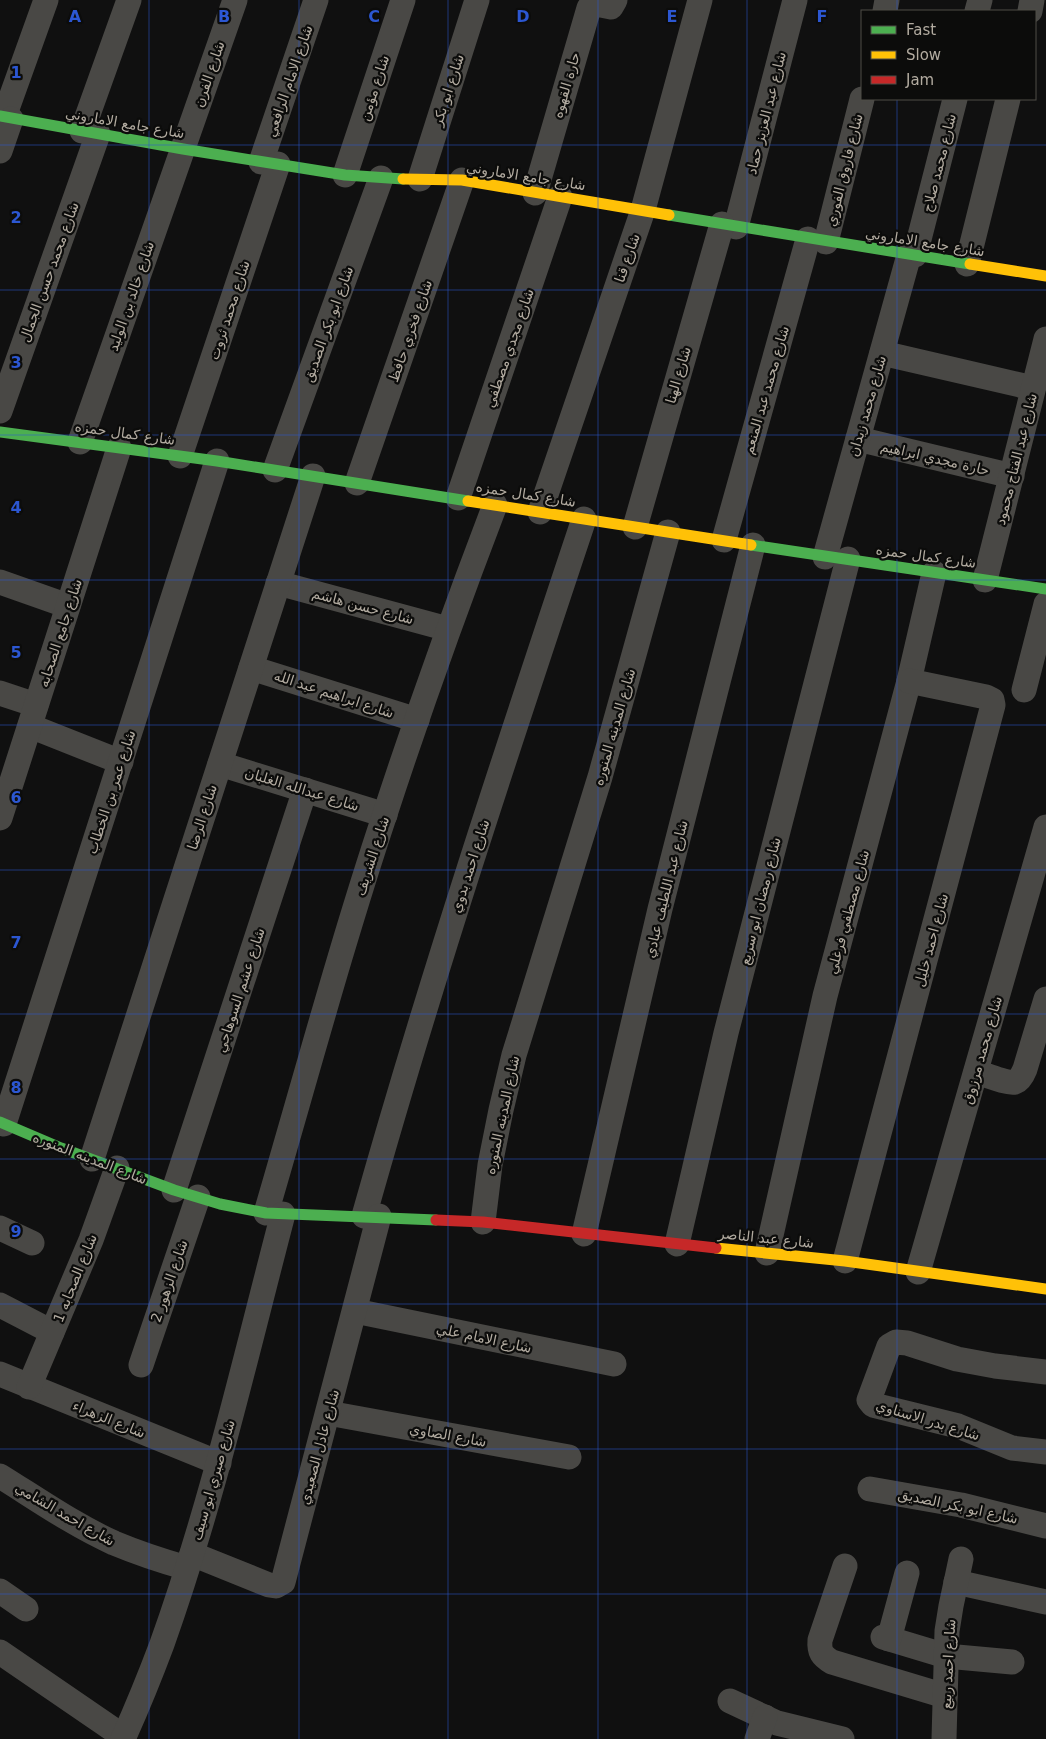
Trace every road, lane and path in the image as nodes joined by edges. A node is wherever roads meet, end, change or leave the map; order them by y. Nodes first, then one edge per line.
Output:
1 (46, 0) edge
2 (129, 0) edge
3 (235, 0) edge
4 (316, 0) edge
5 (403, 0) edge
6 (477, 0) edge
7 (614, 0) edge
8 (700, 0) edge
9 (795, 0) edge
10 (862, 100) edge
11 (955, 100) edge
12 (1008, 100) edge
13 (5, 117) edge
14 (90, 132) junction
15 (183, 149) junction
16 (0, 151) edge
17 (269, 163) junction
18 (345, 175) junction
19 (381, 178) junction
20 (420, 179) junction
21 (462, 180) junction
22 (535, 193) junction
23 (560, 197) junction
24 (643, 210) junction
25 (729, 225) junction
26 (817, 240) junction
27 (912, 255) junction
28 (967, 264) junction
29 (1046, 276) edge
30 (1046, 339) edge
31 (882, 353) junction
32 (1033, 388) junction
33 (0, 410) edge
34 (0, 432) edge
35 (858, 439) junction
36 (80, 442) junction
37 (119, 448) junction
38 (180, 456) junction
39 (217, 460) junction
40 (275, 470) junction
41 (313, 476) junction
42 (1012, 476) junction
43 (357, 483) junction
44 (458, 498) junction
45 (495, 505) junction
46 (540, 512) junction
47 (584, 519) junction
48 (635, 527) junction
49 (668, 532) junction
50 (724, 540) junction
51 (754, 545) junction
52 (836, 558) junction
53 (934, 572) junction
54 (985, 580) junction
55 (0, 582) edge
56 (278, 583) junction
57 (1046, 589) edge
58 (1046, 604) edge
59 (68, 606) junction
60 (448, 629) junction
61 (251, 668) junction
62 (909, 681) junction
63 (1024, 690) dead end
64 (0, 692) edge
65 (33, 716) junction
66 (417, 720) junction
67 (121, 762) junction
68 (220, 764) junction
69 (305, 790) junction
70 (1, 811) edge
71 (385, 815) junction
72 (1046, 827) edge
73 (1046, 999) edge
74 (976, 1072) junction
75 (2, 1123) edge
76 (92, 1159) junction
77 (117, 1168) junction
78 (174, 1190) junction
79 (198, 1197) junction
80 (274, 1214) junction
81 (372, 1216) junction
82 (483, 1222) junction
83 (0, 1228) edge
84 (584, 1234) junction
85 (32, 1243) dead end
86 (677, 1244) junction
87 (767, 1253) junction
88 (845, 1261) junction
89 (918, 1272) junction
90 (1046, 1290) edge
91 (0, 1305) edge
92 (354, 1311) junction
93 (52, 1332) junction
94 (614, 1364) dead end
95 (141, 1365) dead end
96 (1046, 1372) edge
97 (0, 1374) edge
98 (29, 1387) junction
99 (328, 1413) junction
100 (1046, 1452) edge
101 (569, 1457) dead end
102 (219, 1463) junction
103 (0, 1476) edge
104 (870, 1488) dead end
105 (1046, 1526) edge
106 (190, 1561) junction
107 (845, 1566) dead end
108 (907, 1573) dead end
109 (0, 1591) edge
110 (1046, 1602) edge
111 (26, 1609) dead end
112 (0, 1652) edge
113 (946, 1656) junction
114 (1012, 1662) dead end
115 (946, 1696) junction
116 (730, 1701) dead end
117 (761, 1728) edge
118 (124, 1738) edge
119 (842, 1739) edge
120 (944, 1739) edge

1 - 13 street
2 - 14 street, شارع محمد حسن الجمال
3 - 15 street, شارع الفرن
4 - 17 street, شارع الامام الرافعي
5 - 18 street, شارع مؤمن
6 - 20 street, شارع ابو بكر
7 - 22 street, حارة القهوه
8 - 24 street, شارع قنا
9 - 25 street, شارع عبد العزيز حماد
10 - 26 street, شارع فاروق الفوري
11 - 27 street, شارع محمد صلاح
12 - 28 street
13 - 14 street, شارع جامع الاماروني
13 - 16 street
14 - 15 street, شارع جامع الاماروني
14 - 33 street, شارع محمد حسن الجمال
15 - 17 street, شارع جامع الاماروني
15 - 36 street, شارع خالد بن الوليد
17 - 18 street, شارع جامع الاماروني
17 - 38 street, شارع محمد ثروت
18 - 19 street, شارع جامع الاماروني
19 - 20 street, شارع جامع الاماروني
19 - 40 street, شارع ابو بكر الصديق
20 - 21 street, شارع جامع الاماروني
21 - 22 street, شارع جامع الاماروني
21 - 43 street, شارع فخري حافظ
22 - 23 street, شارع جامع الاماروني
23 - 24 street, شارع جامع الاماروني
23 - 44 street, شارع مجدي مصطفي
24 - 25 street, شارع جامع الاماروني
24 - 46 street, شارع قنا
25 - 26 street, شارع جامع الاماروني
25 - 48 street, شارع الهنا
26 - 27 street, شارع جامع الاماروني
26 - 50 street, شارع محمد عبد المنعم
27 - 28 street, شارع جامع الاماروني
27 - 31 street, شارع محمد زيدان
28 - 29 street, شارع جامع الاماروني
30 - 32 street, شارع عبد الفتاح محمود
31 - 32 street
31 - 35 street, شارع محمد زيدان
32 - 42 street, شارع عبد الفتاح محمود
34 - 36 street, شارع كمال حمزه
35 - 42 street, حارة مجدي ابراهيم
35 - 52 street, شارع محمد زيدان
36 - 37 street, شارع كمال حمزه
37 - 38 street, شارع كمال حمزه
37 - 59 street, شارع جامع الصحابه
38 - 39 street, شارع كمال حمزه
39 - 40 street, شارع كمال حمزه
39 - 67 street, شارع عمر بن الخطاب
40 - 41 street, شارع كمال حمزه
41 - 43 street, شارع كمال حمزه
41 - 56 street, شارع الرضا
42 - 54 street, شارع عبد الفتاح محمود
43 - 44 street, شارع كمال حمزه
44 - 45 street, شارع كمال حمزه
45 - 46 street, شارع كمال حمزه
45 - 60 street, شارع الشريف
46 - 47 street, شارع كمال حمزه
47 - 48 street, شارع كمال حمزه
47 - 81 street, شارع احمد بدوي
48 - 49 street, شارع كمال حمزه
49 - 50 street, شارع كمال حمزه
49 - 82 street, شارع المدينه المنوره
50 - 51 street, شارع كمال حمزه
51 - 52 street, شارع كمال حمزه
51 - 84 street, شارع عبد اللطيف عبادي
52 - 53 street, شارع كمال حمزه
52 - 86 street, شارع رمضان ابو سريع
53 - 54 street, شارع كمال حمزه
53 - 62 street, شارع مصطفي فرغلي
54 - 57 street, شارع كمال حمزه
55 - 59 street
56 - 60 street, شارع حسن هاشم
56 - 61 street, شارع الرضا
58 - 63 street
59 - 65 street, شارع جامع الصحابه
60 - 66 street, شارع الشريف
61 - 66 street, شارع ابراهيم عبد الله
61 - 68 street, شارع الرضا
62 - 87 street, شارع مصطفي فرغلي
62 - 88 street, شارع احمد خليل
64 - 65 street
65 - 67 street
65 - 70 street, شارع جامع الصحابه
66 - 71 street, شارع الشريف
67 - 75 street, شارع عمر بن الخطاب
68 - 69 street, شارع عبدالله الغلبان
68 - 76 street, شارع الرضا
69 - 71 street, شارع عبدالله الغلبان
69 - 78 street, شارع عشم السوهاجي
71 - 80 street, شارع الشريف
72 - 74 street, شارع محمد مرزوق
73 - 74 street
74 - 89 street, شارع محمد مرزوق
75 - 76 street, شارع المدينه المنوره
76 - 77 street, شارع المدينه المنوره
77 - 78 street, شارع المدينه المنوره
77 - 93 street, شارع الصحابه 1
78 - 79 street, شارع المدينه المنوره
79 - 80 street, شارع المدينه المنوره
79 - 95 street, شارع الزهور 2
80 - 81 street, شارع المدينه المنوره
80 - 102 street, شارع صبري ابو سيف
81 - 82 street, شارع المدينه المنوره
81 - 92 street, شارع عادل الصعيدي
82 - 84 street, شارع عبد الناصر
83 - 85 street
84 - 86 street, شارع عبد الناصر
86 - 87 street, شارع عبد الناصر
87 - 88 street, شارع عبد الناصر
88 - 89 street, شارع عبد الناصر
89 - 90 street, شارع عبد الناصر
91 - 93 street
92 - 94 street, شارع الامام علي
92 - 99 street, شارع عادل الصعيدي
93 - 98 street, شارع الصحابه 1
96 - 100 street, شارع بدر الاسناوي
97 - 98 street, شارع الزهراء
98 - 102 street, شارع الزهراء
99 - 101 street, شارع الصاوي
99 - 106 street, شارع عادل الصعيدي
102 - 106 street, شارع صبري ابو سيف
103 - 106 street, شارع احمد الشامي
104 - 105 street, شارع ابو بكر الصديق
106 - 118 street, شارع صبري ابو سيف
107 - 115 street
108 - 113 street
109 - 111 street
110 - 113 street, شارع احمد ربيع
112 - 118 street
113 - 114 street
113 - 115 street, شارع احمد ربيع
115 - 120 street, شارع احمد ربيع
116 - 117 street
117 - 119 street

